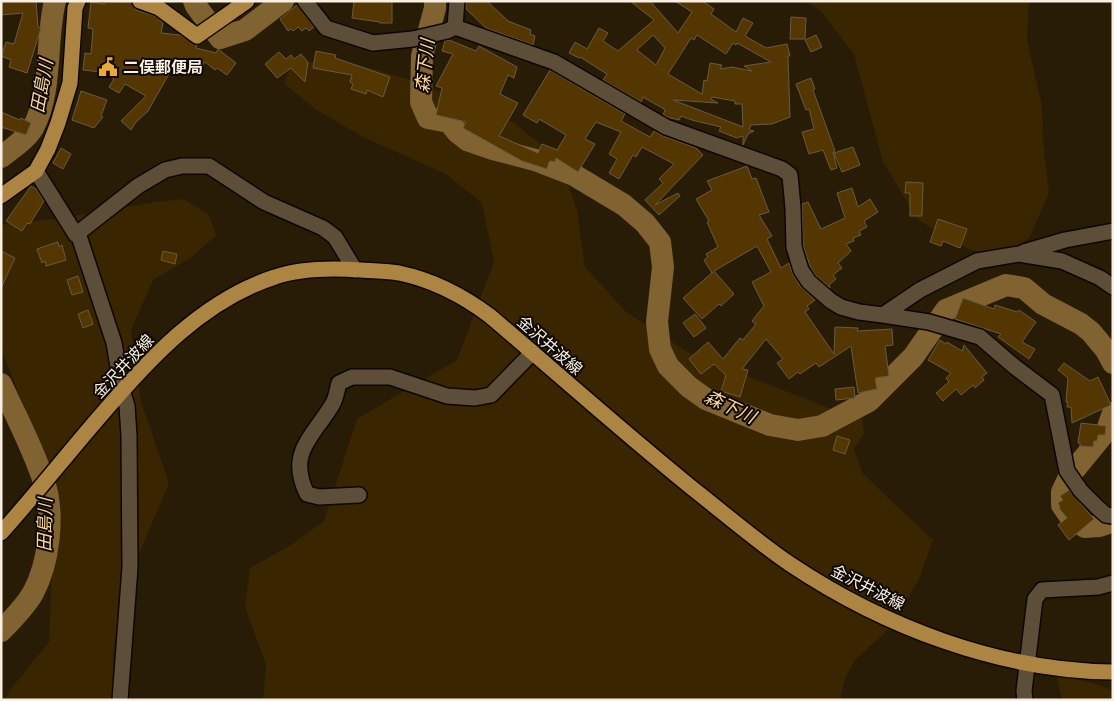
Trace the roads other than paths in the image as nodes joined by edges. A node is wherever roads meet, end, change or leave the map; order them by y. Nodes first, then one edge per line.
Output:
1 (78, 1) edge
2 (140, 1) edge
3 (247, 1) edge
4 (456, 1) edge
5 (306, 3) edge
6 (451, 29) junction
7 (36, 171) junction
8 (1, 196) edge
9 (1113, 230) edge
10 (78, 233) junction
11 (1019, 254) junction
12 (355, 270) junction
13 (1113, 287) edge
14 (883, 315) junction
15 (533, 352) junction
16 (122, 390) junction
17 (359, 495) dead end
18 (1110, 515) edge
19 (1, 532) edge
20 (1113, 583) edge
21 (1028, 663) junction
22 (1113, 672) edge
23 (1023, 697) edge
24 (120, 700) edge

1 - 7 main road
2 - 3 main road
4 - 6 street
5 - 6 street
6 - 14 street
7 - 8 main road
7 - 10 street
9 - 11 street
10 - 12 street
10 - 16 street
11 - 13 street
11 - 14 street
12 - 15 main road, 金沢井波線
12 - 16 main road, 金沢井波線
14 - 18 street
15 - 17 street
15 - 21 main road, 金沢井波線
16 - 19 main road, 金沢井波線
16 - 24 street
20 - 21 street
21 - 22 main road, 金沢井波線
21 - 23 street

